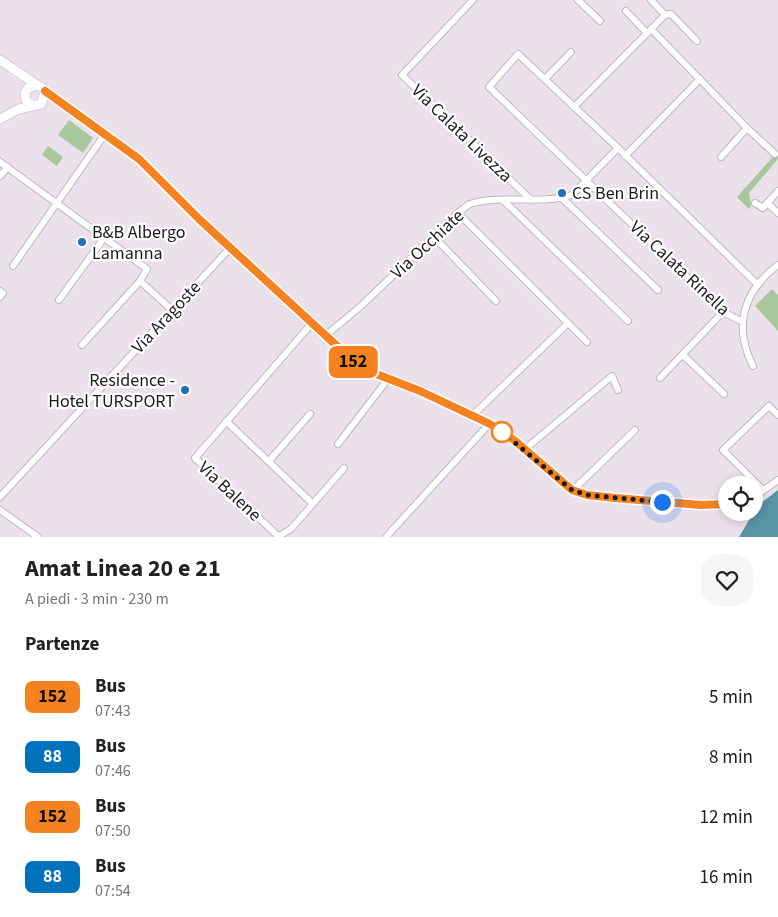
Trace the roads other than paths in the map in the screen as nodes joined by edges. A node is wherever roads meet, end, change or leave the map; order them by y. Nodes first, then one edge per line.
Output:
1 (473, 0) edge
2 (578, 0) edge
3 (651, 0) edge
4 (626, 11) dead end
5 (665, 15) junction
6 (600, 21) dead end
7 (649, 31) junction
8 (697, 41) dead end
9 (571, 52) dead end
10 (0, 60) edge
11 (23, 77) junction
12 (545, 79) junction
13 (700, 79) junction
14 (28, 88) junction
15 (41, 88) junction
16 (26, 98) junction
17 (44, 101) junction
18 (58, 101) junction
19 (32, 105) junction
20 (574, 107) junction
21 (19, 109) junction
22 (0, 119) edge
23 (747, 128) junction
24 (105, 134) junction
25 (618, 148) junction
26 (775, 154) dead end
27 (625, 156) junction
28 (721, 157) dead end
29 (0, 162) edge
30 (8, 167) junction
31 (0, 176) edge
32 (587, 180) junction
33 (778, 191) edge
34 (562, 198) junction
35 (504, 200) junction
36 (531, 200) junction
37 (56, 203) junction
38 (755, 203) dead end
39 (767, 203) junction
40 (458, 213) junction
41 (778, 213) edge
42 (434, 237) junction
43 (104, 238) junction
44 (230, 248) junction
45 (778, 265) edge
46 (13, 266) dead end
47 (140, 281) junction
48 (758, 285) junction
49 (658, 290) dead end
50 (0, 291) edge
51 (0, 297) edge
52 (59, 300) dead end
53 (496, 301) dead end
54 (172, 310) junction
55 (724, 312) junction
56 (628, 321) dead end
57 (313, 322) junction
58 (743, 322) junction
59 (565, 326) dead end
60 (325, 336) junction
61 (586, 342) dead end
62 (82, 345) dead end
63 (683, 355) junction
64 (753, 366) dead end
65 (388, 378) junction
66 (660, 378) dead end
67 (618, 390) dead end
68 (724, 394) dead end
69 (310, 414) dead end
70 (473, 415) junction
71 (778, 415) edge
72 (226, 422) junction
73 (490, 424) junction
74 (635, 430) dead end
75 (338, 444) dead end
76 (524, 450) junction
77 (269, 461) junction
78 (344, 468) dead end
79 (749, 476) edge
80 (778, 480) edge
81 (572, 490) junction
82 (763, 490) edge
83 (0, 497) edge
84 (312, 503) junction
85 (718, 504) edge
86 (0, 510) edge
87 (277, 536) edge
88 (38, 537) edge
89 (386, 537) edge

1 - 36 street, Via Calata Livezza
2 - 6 street
3 - 5 street
4 - 7 street
5 - 7 street
5 - 8 street
7 - 13 street
7 - 20 street
9 - 12 street
10 - 11 street
11 - 14 street
11 - 15 street
12 - 20 street
12 - 32 street, Via Calata Rinella
13 - 23 street
13 - 27 street
14 - 15 street
14 - 16 street
15 - 17 street
15 - 18 street
16 - 19 street
16 - 21 street
17 - 18 street
17 - 19 street
18 - 24 street
19 - 21 street
20 - 25 street
21 - 22 street
23 - 26 street
23 - 28 street
24 - 37 street
24 - 44 street
25 - 27 street
25 - 32 street, Via Occhiate
27 - 48 street
29 - 30 street
30 - 31 street
30 - 37 street
32 - 34 street, Via Occhiate
32 - 55 street, Via Calata Rinella
33 - 39 street
34 - 36 street, Via Occhiate
34 - 49 street
35 - 36 street, Via Occhiate
35 - 40 street, Via Occhiate
35 - 56 street
37 - 43 street
37 - 46 street
38 - 39 street
39 - 41 street
40 - 42 street, Via Occhiate
40 - 61 street
42 - 53 street
42 - 60 street, Via Occhiate
43 - 47 street
43 - 52 street
44 - 54 street, Via Aragoste
44 - 57 street
45 - 48 street
47 - 54 street
47 - 62 street
48 - 58 street
50 - 51 street
54 - 83 street, Via Aragoste
55 - 58 street, Via Calata Rinella
55 - 63 street
57 - 60 street
57 - 72 street, Via Balene
58 - 64 street
59 - 70 street
60 - 65 street
63 - 66 street
63 - 68 street
65 - 70 street
65 - 75 street
67 - 76 street
69 - 77 street
70 - 73 street
71 - 79 street
72 - 77 street
72 - 87 street, Via Balene
73 - 76 street
73 - 89 street
74 - 81 street
76 - 81 street
77 - 84 street
78 - 84 street
80 - 82 street
81 - 85 street
84 - 87 street
86 - 88 street

